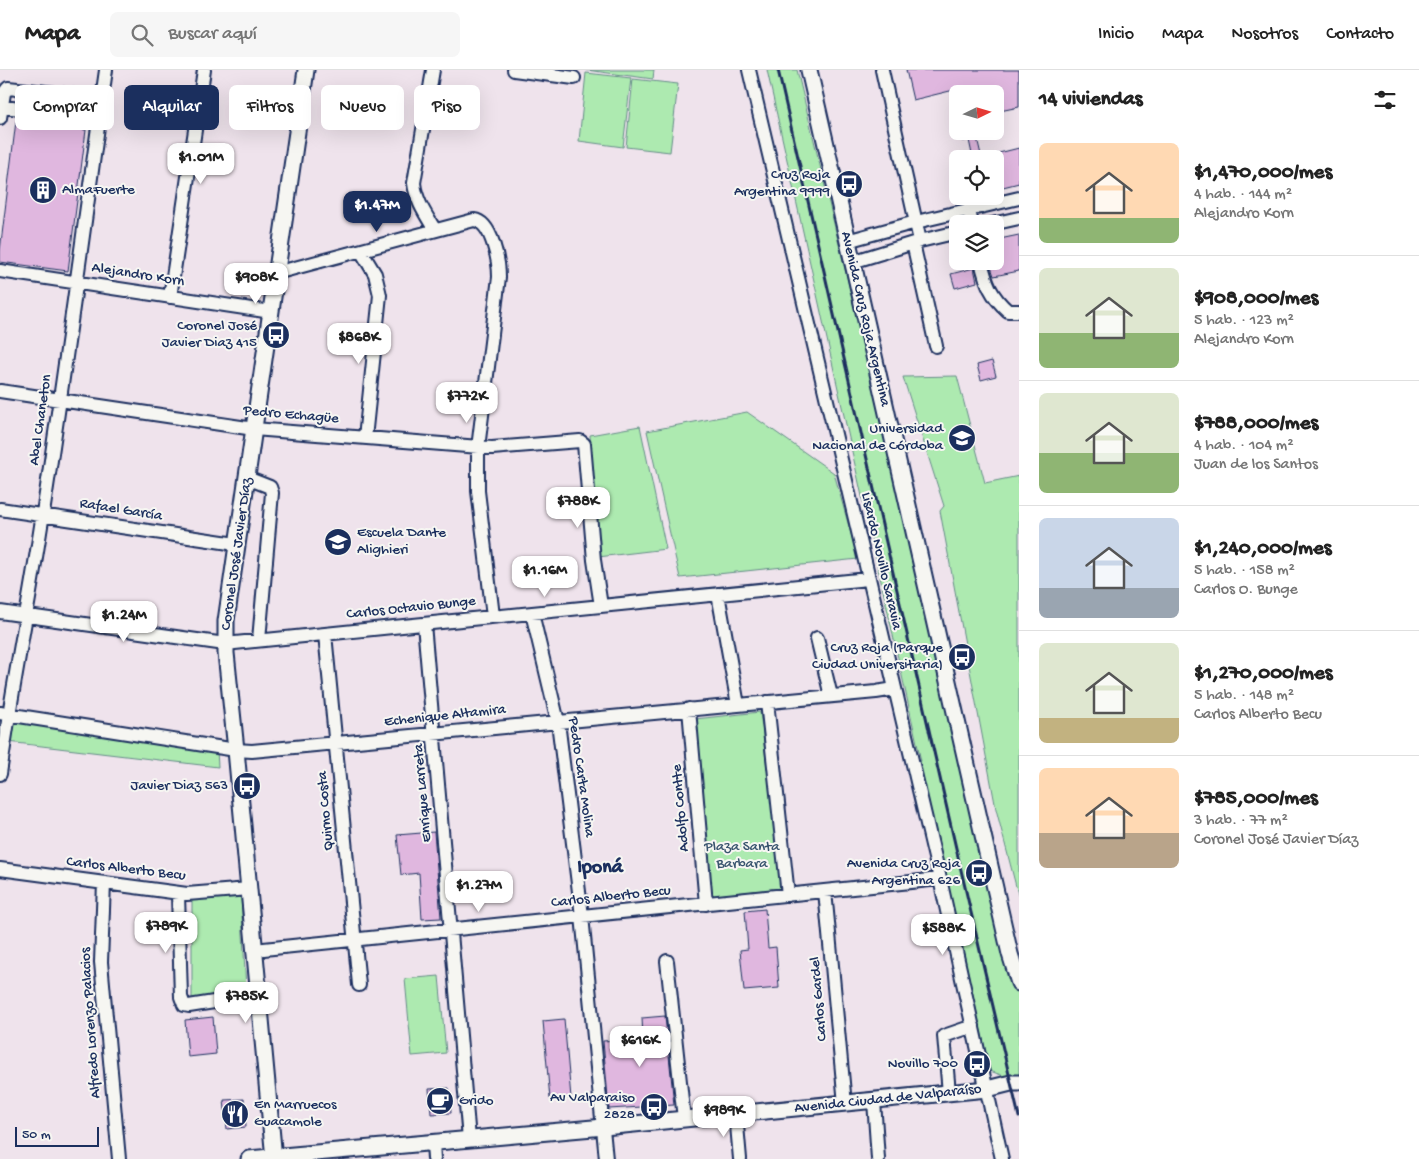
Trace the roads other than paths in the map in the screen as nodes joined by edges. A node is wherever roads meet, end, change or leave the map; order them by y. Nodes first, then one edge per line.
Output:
1 (106, 70) edge
2 (204, 70) edge
3 (306, 70) edge
4 (433, 70) edge
5 (514, 70) edge
6 (749, 70) edge
7 (809, 70) edge
8 (882, 70) edge
9 (574, 78) dead end
10 (104, 85) edge
11 (15, 89) edge
12 (1, 112) edge
13 (15, 113) edge
14 (98, 130) edge
15 (1019, 198) edge
16 (969, 210) junction
17 (970, 215) edge
18 (1019, 218) edge
19 (1004, 221) edge
20 (916, 222) junction
21 (435, 230) junction
22 (949, 234) edge
23 (847, 242) junction
24 (916, 242) junction
25 (361, 251) junction
26 (852, 262) junction
27 (0, 270) edge
28 (983, 270) edge
29 (276, 273) junction
30 (77, 282) junction
31 (170, 297) junction
32 (1019, 311) edge
33 (271, 312) junction
34 (936, 346) dead end
35 (0, 391) edge
36 (60, 400) junction
37 (254, 429) junction
38 (365, 438) junction
39 (478, 448) junction
40 (247, 478) junction
41 (0, 509) edge
42 (43, 515) junction
43 (236, 544) junction
44 (868, 579) junction
45 (718, 594) junction
46 (601, 606) junction
47 (0, 612) edge
48 (532, 613) junction
49 (26, 616) junction
50 (493, 616) junction
51 (424, 624) junction
52 (325, 634) junction
53 (817, 638) dead end
54 (259, 640) junction
55 (225, 644) junction
56 (895, 689) junction
57 (831, 696) junction
58 (766, 702) junction
59 (738, 705) junction
60 (689, 709) junction
61 (4, 714) edge
62 (558, 722) junction
63 (434, 734) junction
64 (336, 743) junction
65 (236, 750) junction
66 (0, 774) edge
67 (0, 869) edge
68 (940, 879) junction
69 (104, 884) junction
70 (249, 889) junction
71 (825, 892) junction
72 (178, 894) junction
73 (788, 895) junction
74 (706, 904) junction
75 (582, 916) junction
76 (1003, 919) junction
77 (451, 930) junction
78 (355, 940) junction
79 (254, 950) junction
80 (1019, 958) edge
81 (667, 961) dead end
82 (1019, 983) edge
83 (359, 985) dead end
84 (258, 995) junction
85 (973, 1026) junction
86 (1019, 1083) edge
87 (987, 1088) junction
88 (949, 1092) junction
89 (874, 1101) junction
90 (845, 1104) junction
91 (736, 1114) junction
92 (684, 1119) junction
93 (604, 1127) junction
94 (469, 1139) junction
95 (433, 1143) junction
96 (274, 1158) edge
97 (119, 1159) edge
98 (249, 1159) edge
99 (434, 1159) edge
100 (606, 1159) edge
101 (740, 1159) edge
102 (878, 1159) edge
103 (1002, 1159) edge

1 - 10 street, Abel Chaneton
2 - 31 street
3 - 29 main road, Coronel José Javier Díaz
4 - 21 street
5 - 9 street
6 - 44 street, Lisardo Novillo Saravia
7 - 23 main road, Avenida Cruz Roja Argentina
8 - 20 street
11 - 12 street
12 - 13 street
14 - 30 street, Abel Chaneton
15 - 16 street
16 - 17 street
16 - 20 street
18 - 19 street
20 - 23 street
20 - 24 street
21 - 25 street
21 - 39 street
22 - 24 street
23 - 26 main road, Avenida Cruz Roja Argentina
24 - 26 street
24 - 34 street
25 - 29 street
25 - 38 street
26 - 76 main road, Avenida Cruz Roja Argentina
27 - 30 street, Alejandro Korn
28 - 32 street
29 - 33 main road, Coronel José Javier Díaz
30 - 31 street, Alejandro Korn
30 - 36 street, Abel Chaneton
31 - 33 street, Alejandro Korn
33 - 37 main road, Coronel José Javier Díaz
35 - 36 street, Pedro Echagüe
36 - 37 street, Pedro Echagüe
36 - 42 street, Abel Chaneton
37 - 38 street, Pedro Echagüe
37 - 40 main road, Coronel José Javier Díaz
38 - 39 street, Pedro Echagüe
39 - 46 street, Pedro Echagüe
39 - 50 street
40 - 43 main road, Coronel José Javier Díaz
40 - 54 street
41 - 42 street, Rafael García
42 - 43 street, Rafael García
42 - 49 street, Abel Chaneton
43 - 55 main road, Coronel José Javier Díaz
44 - 45 street, Carlos Octavio Bunge
44 - 56 street, Lisardo Novillo Saravia
45 - 46 street, Carlos Octavio Bunge
45 - 59 street
46 - 48 street, Carlos Octavio Bunge
47 - 49 street, Carlos Octavio Bunge
48 - 50 street, Carlos Octavio Bunge
48 - 62 street, Pedro Carta Molina
49 - 55 street, Carlos Octavio Bunge
49 - 61 street, Abel Chaneton
50 - 51 street, Carlos Octavio Bunge
51 - 52 street, Carlos Octavio Bunge
51 - 63 street, Enrique Larreta
52 - 54 street, Carlos Octavio Bunge
52 - 64 street, Quirno Costa
53 - 57 street
54 - 55 street, Carlos Octavio Bunge
55 - 65 main road, Coronel José Javier Díaz
56 - 57 street, Echenique Altamira
56 - 68 street, Lisardo Novillo Saravia
57 - 58 street, Echenique Altamira
58 - 59 street, Echenique Altamira
58 - 73 street
59 - 60 street, Echenique Altamira
60 - 62 street, Echenique Altamira
60 - 74 street, Adolfo Contte
61 - 65 street, Echenique Altamira
61 - 66 street, Abel Chaneton
62 - 63 street, Echenique Altamira
62 - 75 street, Pedro Carta Molina
63 - 64 street, Echenique Altamira
63 - 77 street, Enrique Larreta
64 - 65 street, Echenique Altamira
64 - 78 street, Quirno Costa
65 - 70 main road, Coronel José Javier Díaz
67 - 69 street, Carlos Alberto Becu
68 - 71 street, Carlos Alberto Becu
68 - 85 street, Lisardo Novillo Saravia
69 - 72 street, Carlos Alberto Becu
69 - 97 street, Alfredo Lorenzo Palacios
70 - 72 street, Carlos Alberto Becu
70 - 79 main road, Coronel José Javier Díaz
71 - 73 street, Carlos Alberto Becu
71 - 90 street, Carlos Gardel
72 - 84 street
73 - 74 street, Carlos Alberto Becu
74 - 75 street, Carlos Alberto Becu
75 - 77 street, Carlos Alberto Becu
75 - 93 street, Pedro Carta Molina
76 - 80 main road, Avenida Cruz Roja Argentina
76 - 82 main road, Avenida Cruz Roja Argentina
77 - 78 street, Carlos Alberto Becu
77 - 94 street, Enrique Larreta
78 - 79 street, Carlos Alberto Becu
78 - 83 street, Quirno Costa
79 - 84 main road, Coronel José Javier Díaz
81 - 92 street
84 - 96 main road, Coronel José Javier Díaz
85 - 87 street, Lisardo Novillo Saravia
85 - 88 street
86 - 87 main road, Avenida Ciudad de Valparaíso
87 - 88 main road, Avenida Ciudad de Valparaíso
87 - 103 street, Lisardo Novillo Saravia
88 - 89 main road, Avenida Ciudad de Valparaíso
89 - 90 main road, Avenida Ciudad de Valparaíso
89 - 102 street
90 - 91 main road, Avenida Ciudad de Valparaíso
91 - 92 main road, Avenida Ciudad de Valparaíso
91 - 101 street
92 - 93 main road, Avenida Ciudad de Valparaíso
93 - 94 main road, Avenida Ciudad de Valparaíso
93 - 100 street, Pedro Carta Molina
94 - 95 main road, Avenida Ciudad de Valparaíso
95 - 96 main road, Avenida Ciudad de Valparaíso
95 - 99 street
96 - 98 main road, Avenida Ciudad de Valparaíso

